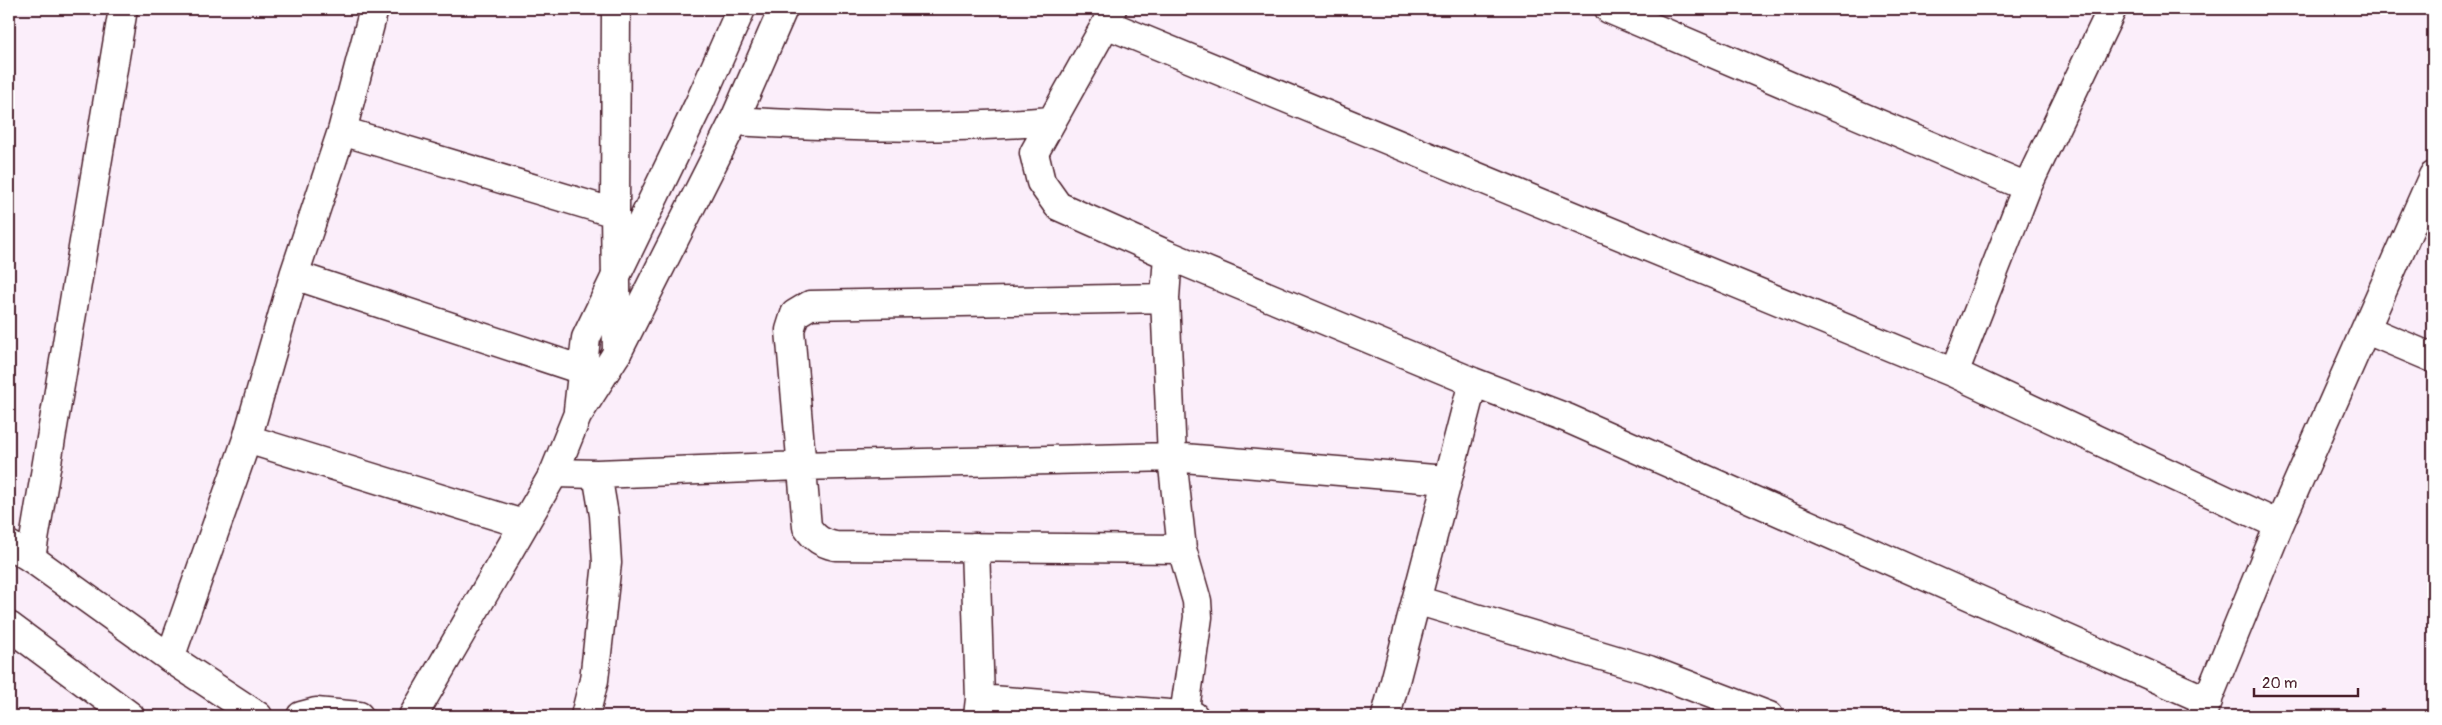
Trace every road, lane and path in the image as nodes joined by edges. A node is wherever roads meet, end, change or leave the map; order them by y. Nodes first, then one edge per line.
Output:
1 (123, 9) edge
2 (374, 9) edge
3 (616, 9) edge
4 (741, 9) edge
5 (783, 9) edge
6 (1608, 9) edge
7 (2112, 9) edge
8 (1109, 16) edge
9 (734, 120) junction
10 (1051, 121) junction
11 (342, 131) junction
12 (2433, 176) edge
13 (2027, 187) junction
14 (615, 213) junction
15 (1168, 255) junction
16 (617, 273) junction
17 (294, 274) junction
18 (1165, 298) junction
19 (2367, 330) junction
20 (617, 353) junction
21 (2433, 358) edge
22 (1954, 373) junction
23 (591, 374) junction
24 (1473, 382) junction
25 (247, 440) junction
26 (1172, 457) junction
27 (800, 466) junction
28 (554, 473) junction
29 (597, 474) junction
30 (1446, 480) junction
31 (523, 524) junction
32 (2279, 525) junction
33 (974, 547) junction
34 (1182, 549) junction
35 (20, 552) edge
36 (1416, 600) junction
37 (9, 626) edge
38 (170, 658) junction
39 (979, 707) edge
40 (2205, 709) edge
41 (130, 716) edge
42 (258, 716) edge
43 (301, 716) edge
44 (359, 716) edge
45 (413, 716) edge
46 (586, 716) edge
47 (1187, 716) edge
48 (1386, 716) edge
49 (1770, 716) edge

1 - 35 street
2 - 11 street
3 - 14 street
4 - 16 street
5 - 9 street
6 - 13 street
7 - 13 street
8 - 10 street
8 - 22 street
9 - 10 street
9 - 20 street
10 - 15 street
11 - 14 street
11 - 17 street
12 - 19 street
13 - 22 street
14 - 16 street
15 - 18 street
15 - 24 street
16 - 20 street
16 - 23 street
17 - 23 street
17 - 25 street
18 - 26 street
18 - 27 street
19 - 21 street
19 - 32 street
20 - 23 street
22 - 32 street
23 - 28 street
24 - 30 street
24 - 40 street
25 - 31 street
25 - 38 street
26 - 27 street
26 - 30 street
26 - 34 street
27 - 29 street
27 - 33 street
28 - 29 street
28 - 31 street
29 - 46 street
30 - 36 street
31 - 45 street
32 - 40 street
33 - 34 street
33 - 39 street
34 - 47 street
35 - 38 street
36 - 48 street
36 - 49 street
37 - 41 street
38 - 42 street
39 - 47 street
43 - 44 street

